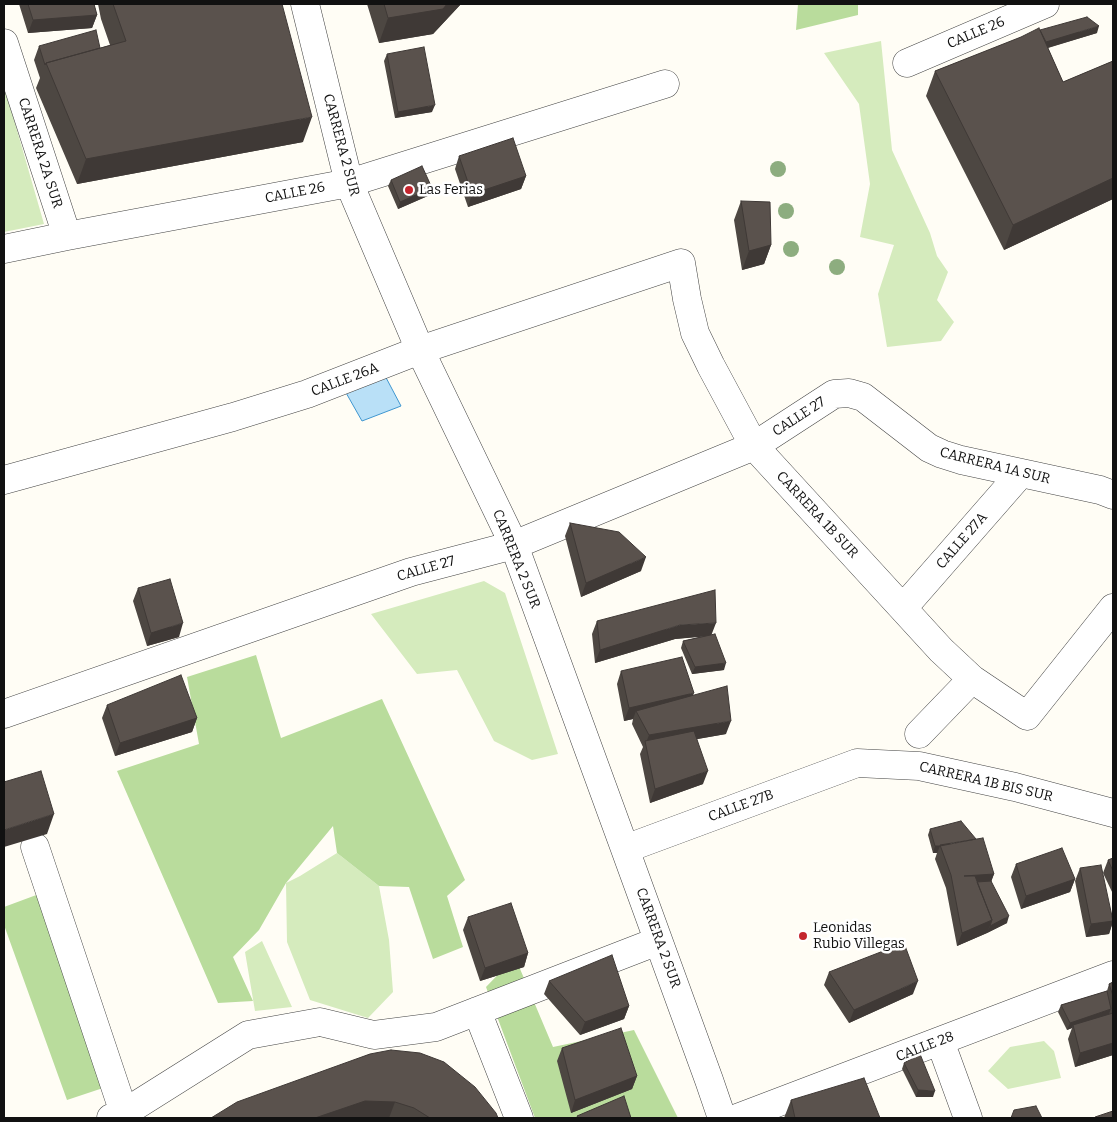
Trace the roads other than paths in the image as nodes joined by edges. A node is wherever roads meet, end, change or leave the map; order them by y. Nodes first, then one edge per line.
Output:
1 (304, 4) edge
2 (1045, 4) edge
3 (4, 42) edge
4 (907, 63) dead end
5 (665, 84) dead end
6 (349, 183) junction
7 (67, 236) junction
8 (4, 249) edge
9 (681, 263) joint
10 (420, 350) junction
11 (834, 394) joint
12 (754, 446) junction
13 (1021, 473) junction
14 (4, 480) edge
15 (1113, 496) edge
16 (514, 545) junction
17 (904, 608) junction
18 (1113, 608) edge
19 (972, 679) junction
20 (4, 714) edge
21 (918, 734) dead end
22 (857, 763) joint
23 (1113, 813) edge
24 (35, 847) dead end
25 (625, 848) junction
26 (658, 941) junction
27 (1113, 976) edge
28 (477, 1011) junction
29 (940, 1041) junction
30 (117, 1116) edge
31 (519, 1118) edge
32 (722, 1118) edge
33 (737, 1118) edge
34 (968, 1118) edge

1 - 6 street, CARRERA 2 SUR
2 - 4 street, CALLE 26
3 - 7 street, CARRERA 2A SUR
5 - 6 street, CALLE 26
6 - 7 street, CALLE 26
6 - 10 street, CARRERA 2 SUR
7 - 8 street, CALLE 26
9 - 10 street, CALLE 26A
9 - 12 street, CARRERA 1B SUR
10 - 14 street, CALLE 26A
10 - 16 street, CARRERA 2 SUR
11 - 12 street, CALLE 27
11 - 13 street, CARRERA 1A SUR
12 - 16 street, CALLE 27
12 - 17 street, CARRERA 1B SUR
13 - 15 street, CARRERA 1A SUR
13 - 17 street, CALLE 27A
16 - 20 street, CALLE 27
16 - 25 street, CARRERA 2 SUR
17 - 19 street, CARRERA 1B SUR
18 - 19 street, CARRERA 1B SUR
19 - 21 street
22 - 23 street, CARRERA 1B BIS SUR
22 - 25 street, CALLE 27B
24 - 30 street
25 - 26 street, CARRERA 2 SUR
26 - 28 street
26 - 32 street, CARRERA 2 SUR
27 - 29 street, CALLE 28
28 - 30 street
28 - 31 street
29 - 33 street, CALLE 28
29 - 34 street

